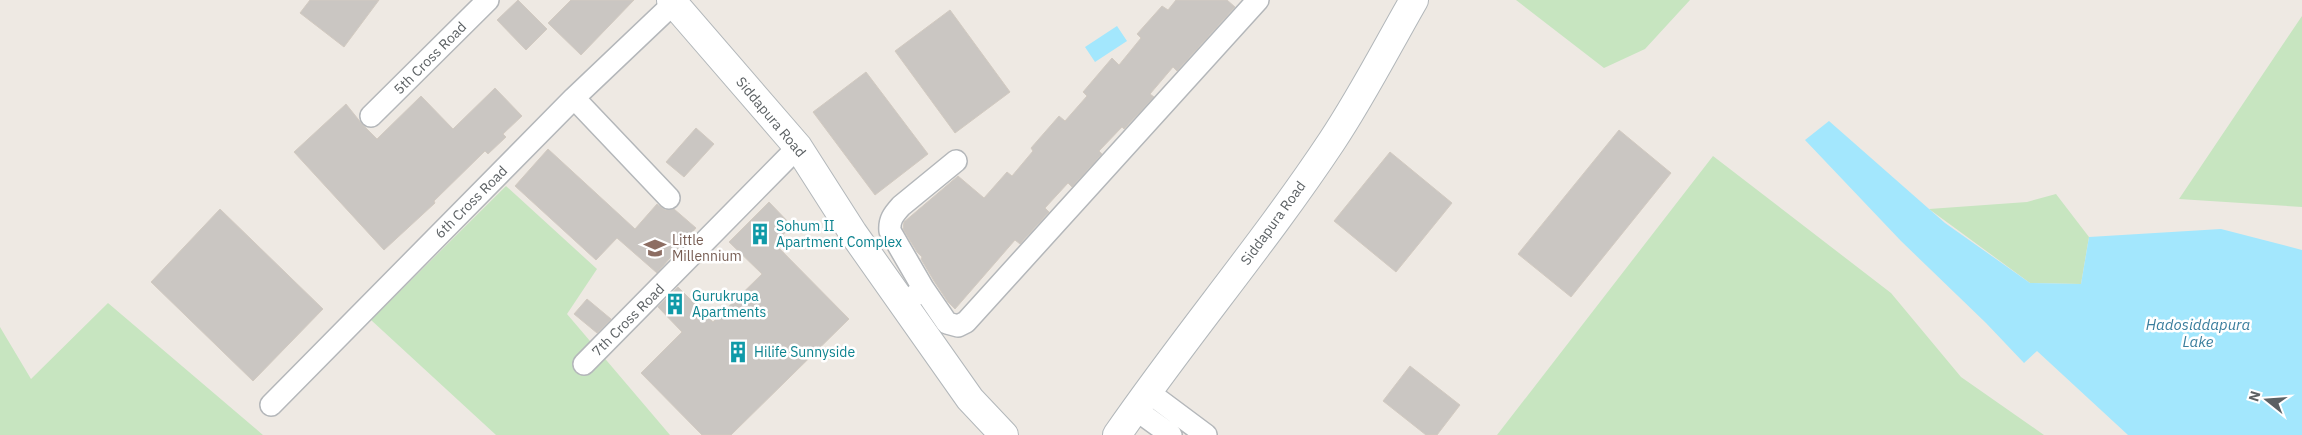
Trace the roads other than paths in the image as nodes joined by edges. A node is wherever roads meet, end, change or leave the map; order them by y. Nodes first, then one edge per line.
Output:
1 (488, 0) edge
2 (1258, 0) edge
3 (1414, 0) edge
4 (672, 1) edge
5 (574, 98) junction
6 (371, 116) dead end
7 (798, 148) junction
8 (956, 161) dead end
9 (669, 198) dead end
10 (914, 296) junction
11 (584, 364) dead end
12 (1141, 400) junction
13 (271, 404) dead end
14 (1004, 435) edge
15 (1117, 435) edge
16 (1171, 435) edge
17 (1206, 435) edge

1 - 6 street, 5th Cross Road
2 - 10 street
3 - 12 street, Siddapura Road
4 - 5 street, 6th Cross Road
4 - 7 street, Siddapura Road
5 - 9 street
5 - 13 street, 6th Cross Road
7 - 10 street, Siddapura Road
7 - 11 street, 7th Cross Road
8 - 10 street
10 - 14 street, Siddapura Road
12 - 15 street, Siddapura Road
12 - 16 street
12 - 17 street

